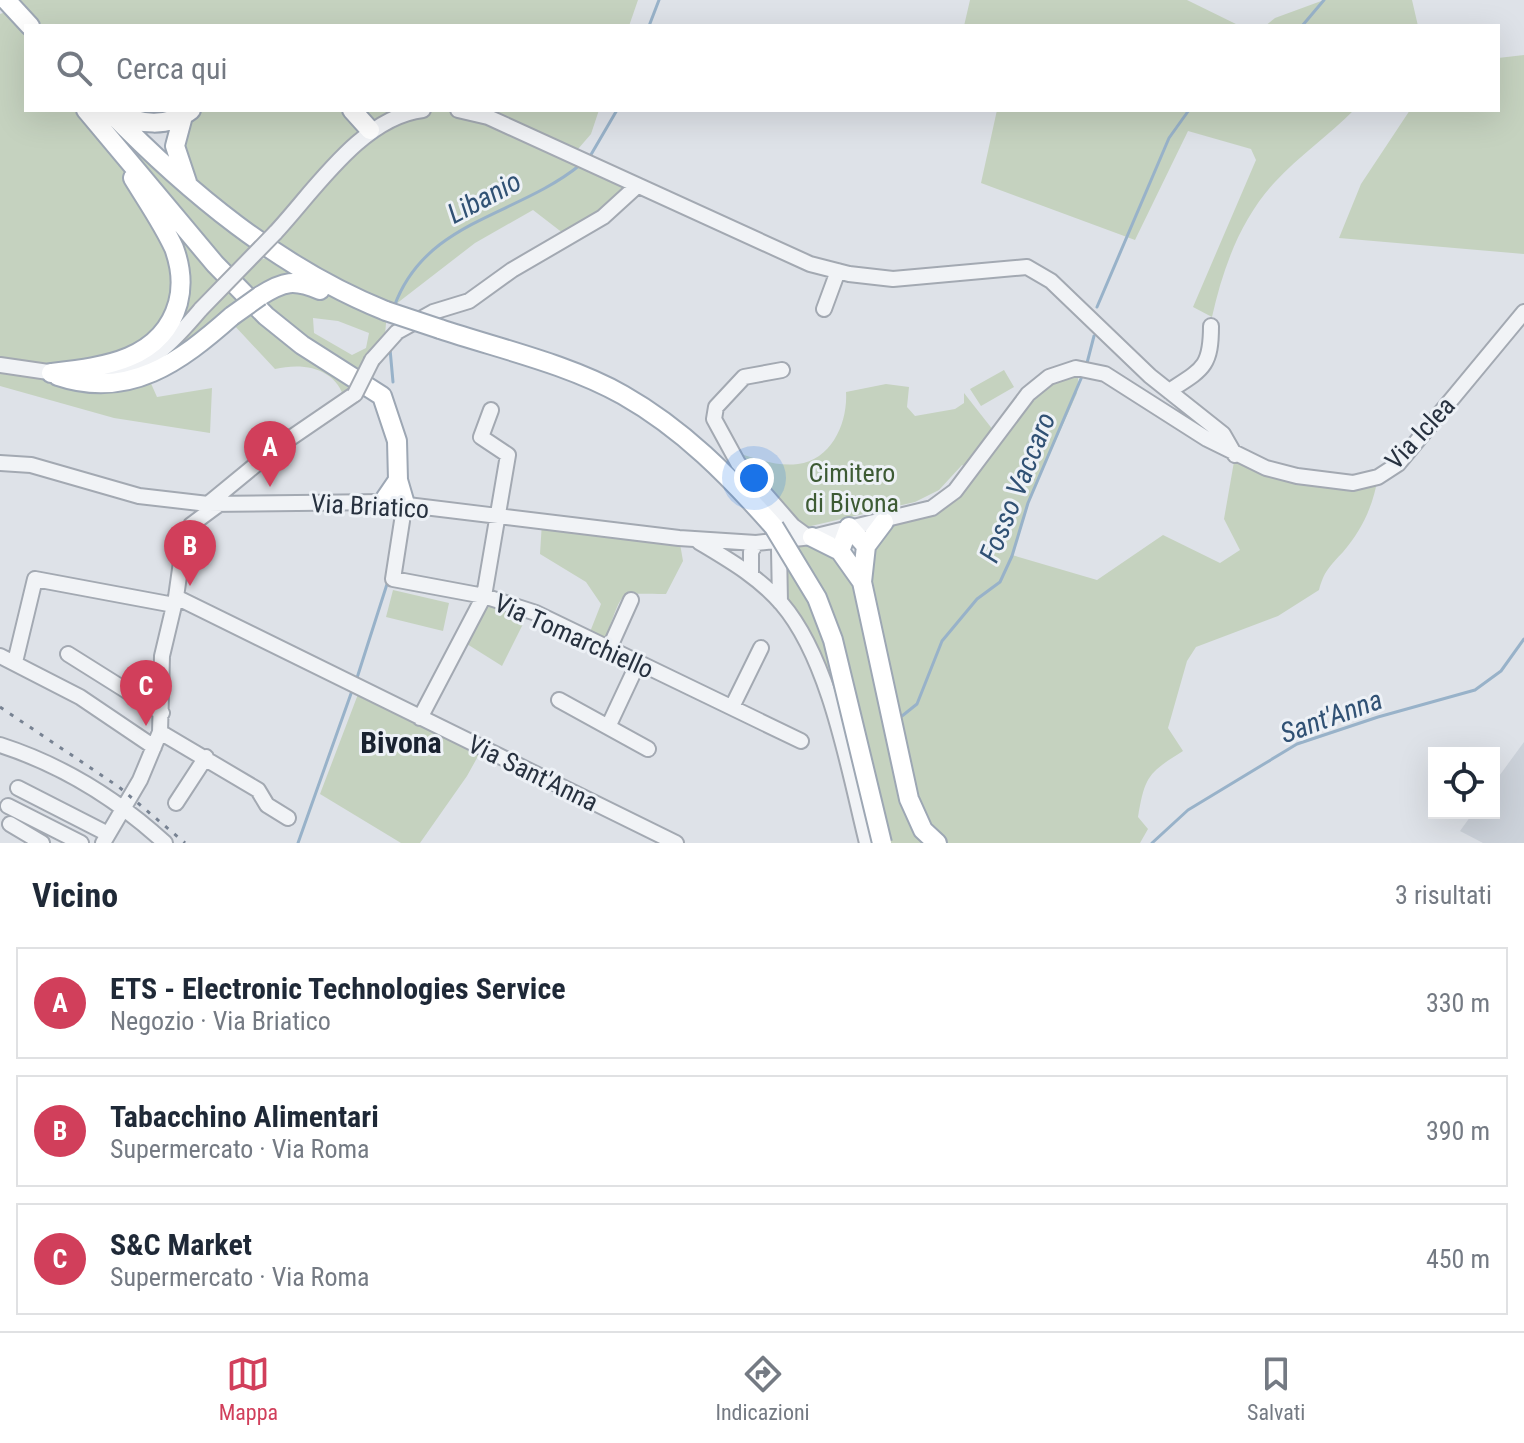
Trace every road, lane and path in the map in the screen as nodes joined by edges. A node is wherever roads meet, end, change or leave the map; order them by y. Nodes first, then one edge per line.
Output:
1 (6, 0) edge
2 (28, 24) edge
3 (88, 112) edge
4 (112, 112) edge
5 (114, 112) edge
6 (354, 112) edge
7 (408, 112) edge
8 (467, 112) edge
9 (187, 113) edge
10 (370, 130) junction
11 (108, 134) junction
12 (637, 186) junction
13 (190, 188) junction
14 (838, 271) junction
15 (357, 299) junction
16 (824, 309) dead end
17 (1524, 312) edge
18 (1211, 326) dead end
19 (0, 365) edge
20 (782, 370) dead end
21 (1085, 370) joint
22 (51, 373) junction
23 (1169, 391) junction
24 (491, 410) dead end
25 (1235, 456) junction
26 (0, 463) edge
27 (398, 480) junction
28 (383, 502) junction
29 (213, 504) junction
30 (404, 512) junction
31 (500, 517) junction
32 (884, 522) junction
33 (849, 527) junction
34 (805, 538) junction
35 (695, 540) junction
36 (756, 543) junction
37 (866, 546) junction
38 (840, 551) junction
39 (777, 564) junction
40 (751, 574) junction
41 (862, 582) junction
42 (484, 596) junction
43 (631, 600) dead end
44 (175, 601) junction
45 (780, 602) junction
46 (761, 648) dead end
47 (609, 649) junction
48 (68, 654) dead end
49 (0, 656) edge
50 (15, 662) junction
51 (638, 663) junction
52 (559, 700) dead end
53 (732, 707) junction
54 (162, 713) junction
55 (420, 718) junction
56 (608, 727) junction
57 (160, 732) junction
58 (801, 741) dead end
59 (0, 745) edge
60 (154, 747) junction
61 (648, 749) dead end
62 (206, 757) junction
63 (18, 788) dead end
64 (176, 803) dead end
65 (118, 805) junction
66 (8, 806) dead end
67 (288, 818) dead end
68 (10, 824) dead end
69 (105, 839) edge
70 (670, 842) edge
71 (42, 843) edge
72 (81, 843) edge
73 (165, 843) edge
74 (867, 843) edge
75 (882, 843) edge
76 (937, 843) edge

1 - 2 main road
3 - 11 main road
4 - 13 main road
5 - 9 main road
6 - 10 main road
7 - 10 street
8 - 12 street
9 - 13 main road
10 - 22 street, bridge
11 - 22 main road
11 - 27 main road
12 - 14 street
12 - 29 street, bridge
13 - 15 main road
14 - 16 street
14 - 23 street
15 - 22 main road, bridge
15 - 75 main road, bridge
17 - 25 street, Via Iclea
18 - 23 street
19 - 22 street
20 - 34 street
21 - 25 street, Via Iclea
21 - 32 street, Via Briatico
23 - 25 street
24 - 31 street
26 - 29 street, Via Briatico
27 - 28 main road
27 - 30 main road
28 - 29 street, Via Briatico
28 - 30 street, Via Briatico
29 - 44 street
30 - 31 street, Via Briatico
30 - 42 street, Via Tomarchiello
31 - 35 street, Via Briatico
31 - 42 street
32 - 33 street, Via Briatico
32 - 37 main road
33 - 34 street, Via Briatico
33 - 37 main road
33 - 38 main road
34 - 36 street, Via Briatico
34 - 38 main road
34 - 39 street
35 - 36 street, Via Briatico
35 - 40 street
36 - 39 street
36 - 40 street
37 - 41 main road
38 - 41 main road
39 - 45 street
40 - 45 street
41 - 76 main road
42 - 47 street, Via Tomarchiello
42 - 55 street
43 - 47 street
44 - 50 street, Via Sant'Anna
44 - 54 street
44 - 55 street, Via Sant'Anna
45 - 74 street
46 - 53 street
47 - 51 street, Via Tomarchiello
48 - 54 street
49 - 50 street
50 - 60 street
51 - 53 street, Via Tomarchiello
51 - 56 street
52 - 56 street
53 - 58 street, Via Tomarchiello
54 - 57 street
55 - 70 street, Via Sant'Anna
56 - 61 street
57 - 60 street
57 - 62 street
59 - 65 street
60 - 65 street
62 - 64 street
62 - 67 street
63 - 69 street
65 - 69 street
65 - 73 street
66 - 72 street
68 - 71 street

